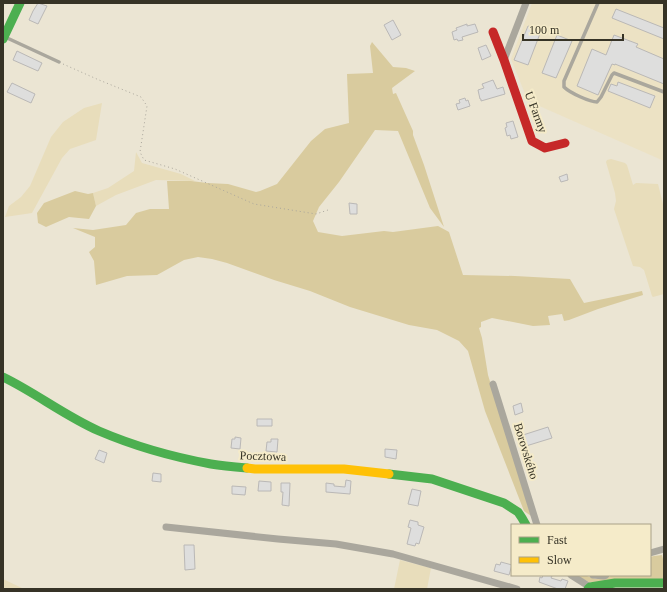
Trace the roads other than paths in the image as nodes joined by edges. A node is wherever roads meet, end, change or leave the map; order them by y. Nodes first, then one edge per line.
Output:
1 (20, 3) edge
2 (526, 3) edge
3 (598, 3) edge
4 (493, 32) dead end
5 (4, 38) edge
6 (504, 60) junction
7 (59, 62) road end
8 (664, 92) edge
9 (565, 143) dead end
10 (3, 377) edge
11 (493, 384) dead end
12 (525, 524) edge
13 (537, 524) edge
14 (166, 527) dead end
15 (664, 549) edge
16 (651, 553) edge
17 (572, 576) edge
18 (664, 583) edge
19 (589, 588) edge
20 (517, 589) edge

1 - 5 street
2 - 6 street
3 - 8 lane
4 - 6 street, U Farmy
5 - 7 lane
6 - 9 street, U Farmy
10 - 12 street, Pocztowa
11 - 13 street, Borovského
14 - 20 street
15 - 16 street
17 - 19 street
18 - 19 street

